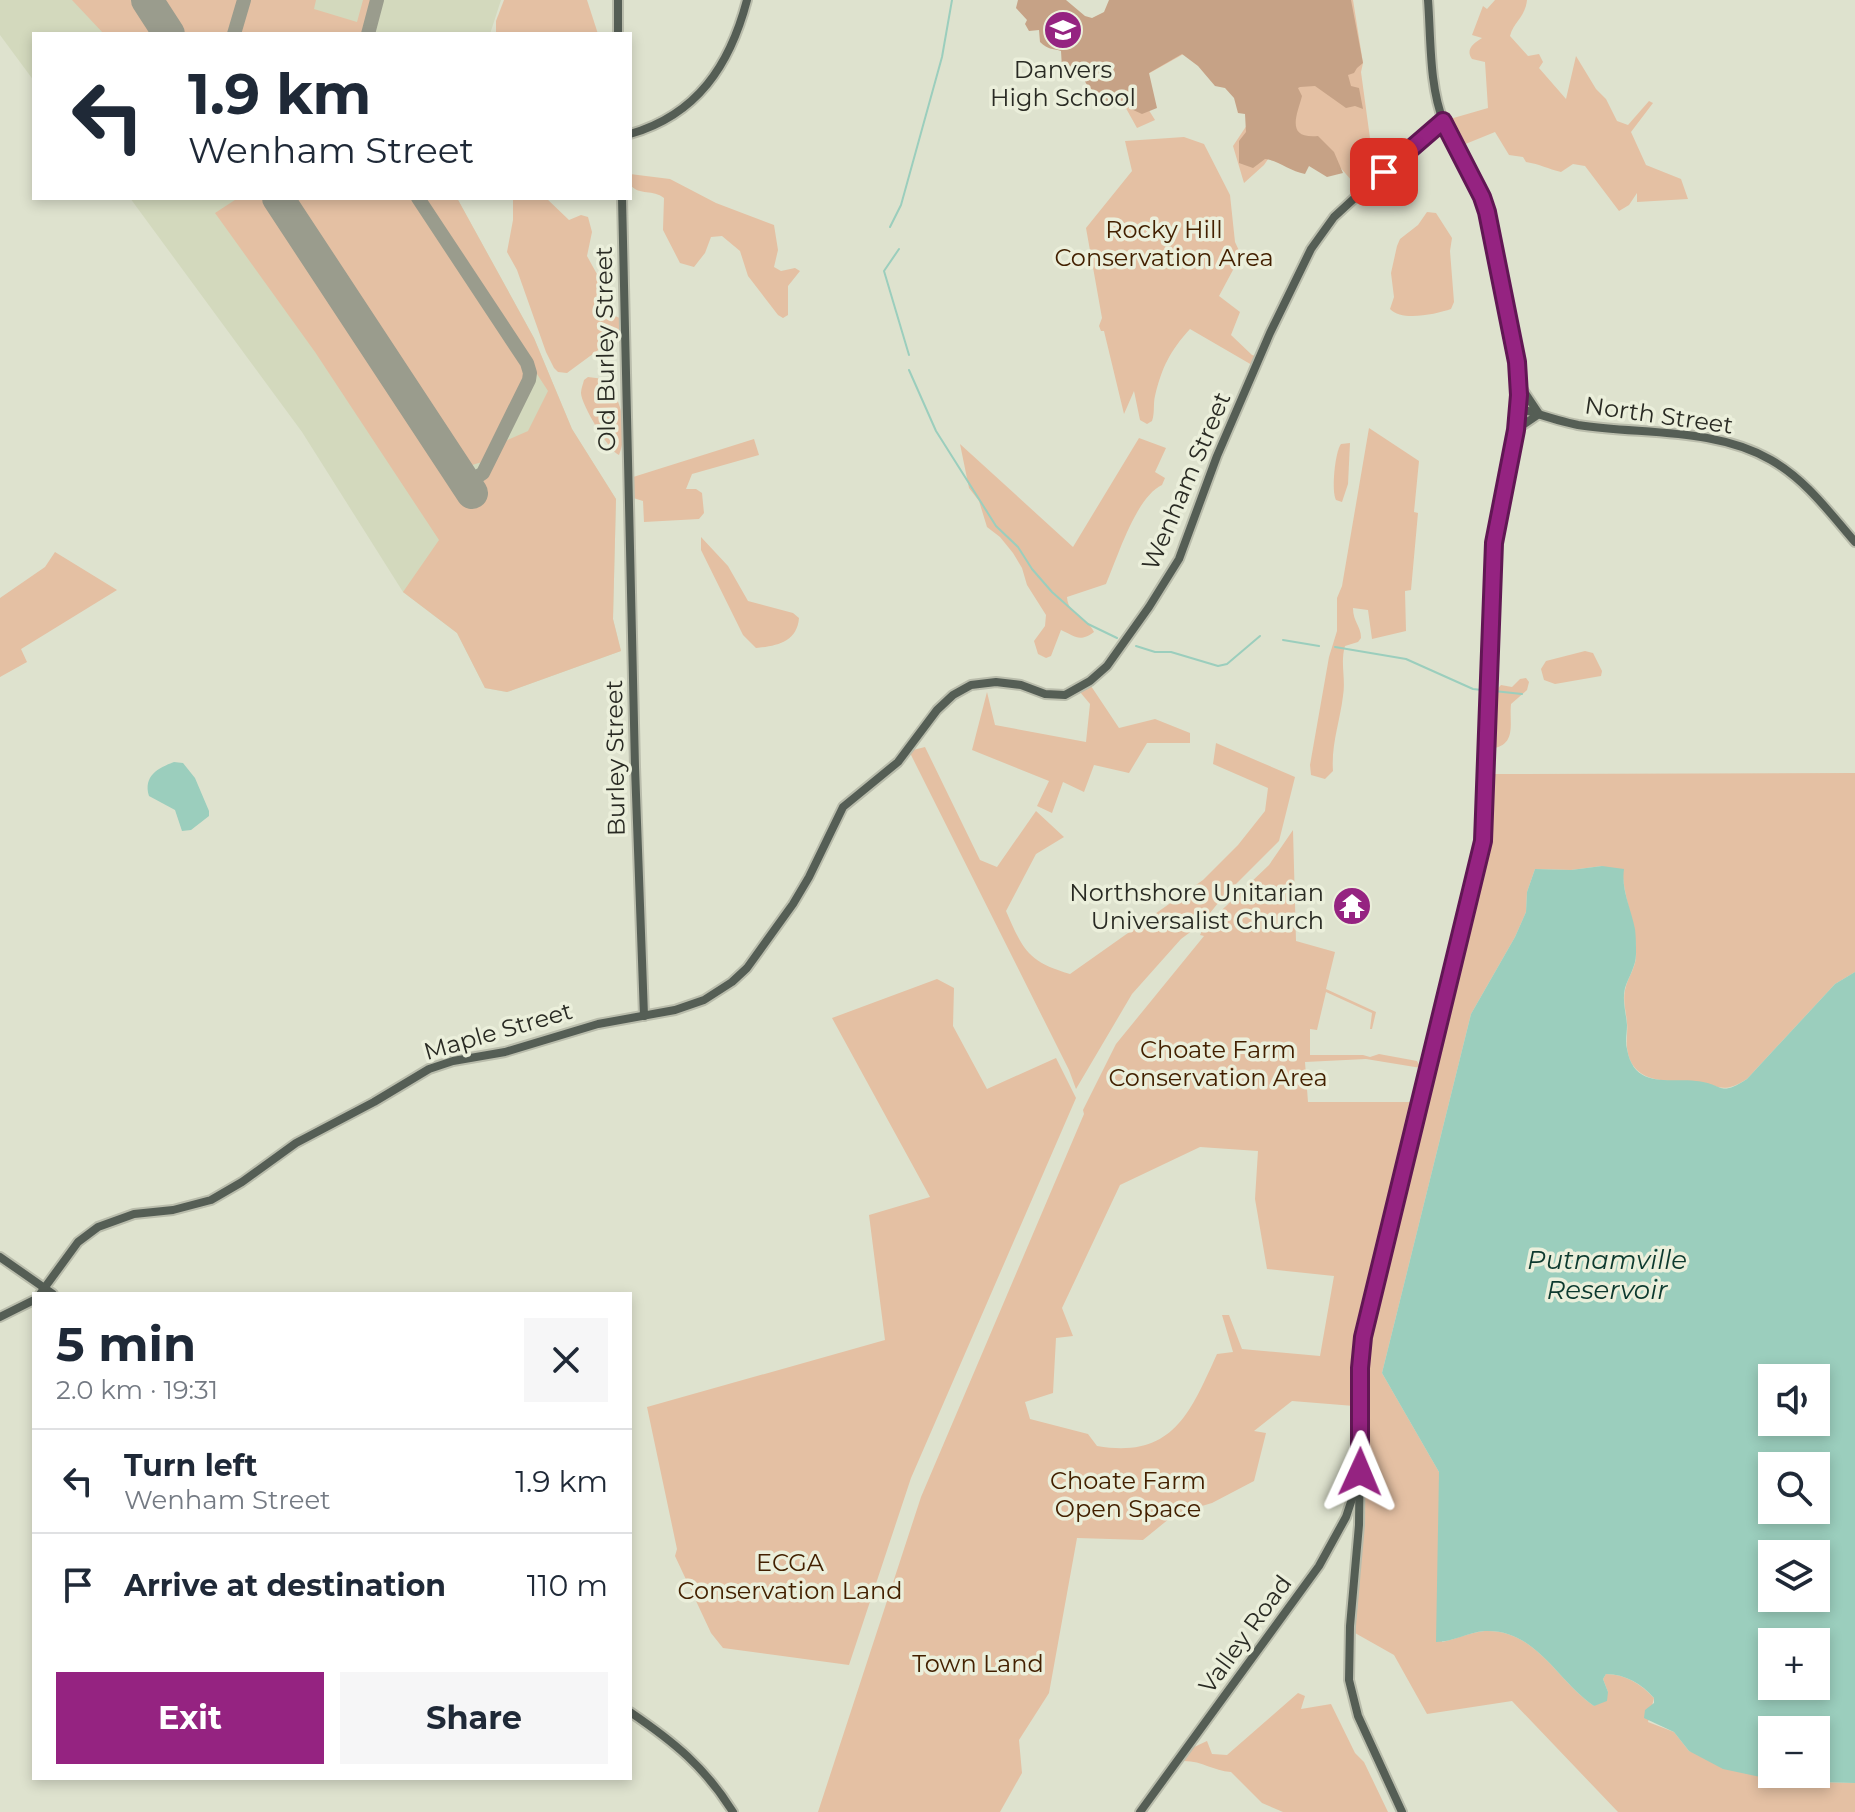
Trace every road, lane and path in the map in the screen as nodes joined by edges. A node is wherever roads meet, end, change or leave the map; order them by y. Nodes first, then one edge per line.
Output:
1 (618, 0) edge
2 (747, 0) edge
3 (1428, 0) edge
4 (618, 32) edge
5 (1443, 121) junction
6 (632, 133) edge
7 (622, 200) edge
8 (1519, 384) junction
9 (1519, 408) junction
10 (1539, 414) junction
11 (1516, 430) junction
12 (628, 498) joint
13 (1855, 542) edge
14 (904, 755) joint
15 (644, 1016) junction
16 (0, 1257) edge
17 (46, 1292) edge
18 (32, 1301) edge
19 (0, 1317) edge
20 (1360, 1467) junction
21 (632, 1713) edge
22 (733, 1812) edge
23 (1140, 1812) edge
24 (1402, 1812) edge

1 - 4 main road
2 - 6 main road
3 - 5 main road
5 - 8 main road
5 - 14 main road, Wenham Street
7 - 12 main road, Old Burley Street
8 - 9 main road
8 - 10 main road
9 - 10 main road, North Street
9 - 11 main road
10 - 11 main road
10 - 13 main road, North Street
11 - 20 main road
12 - 15 main road, Burley Street
14 - 15 main road, Maple Street
15 - 17 main road, Maple Street
16 - 17 main road
18 - 19 main road
20 - 23 main road, Valley Road
20 - 24 main road
21 - 22 main road

